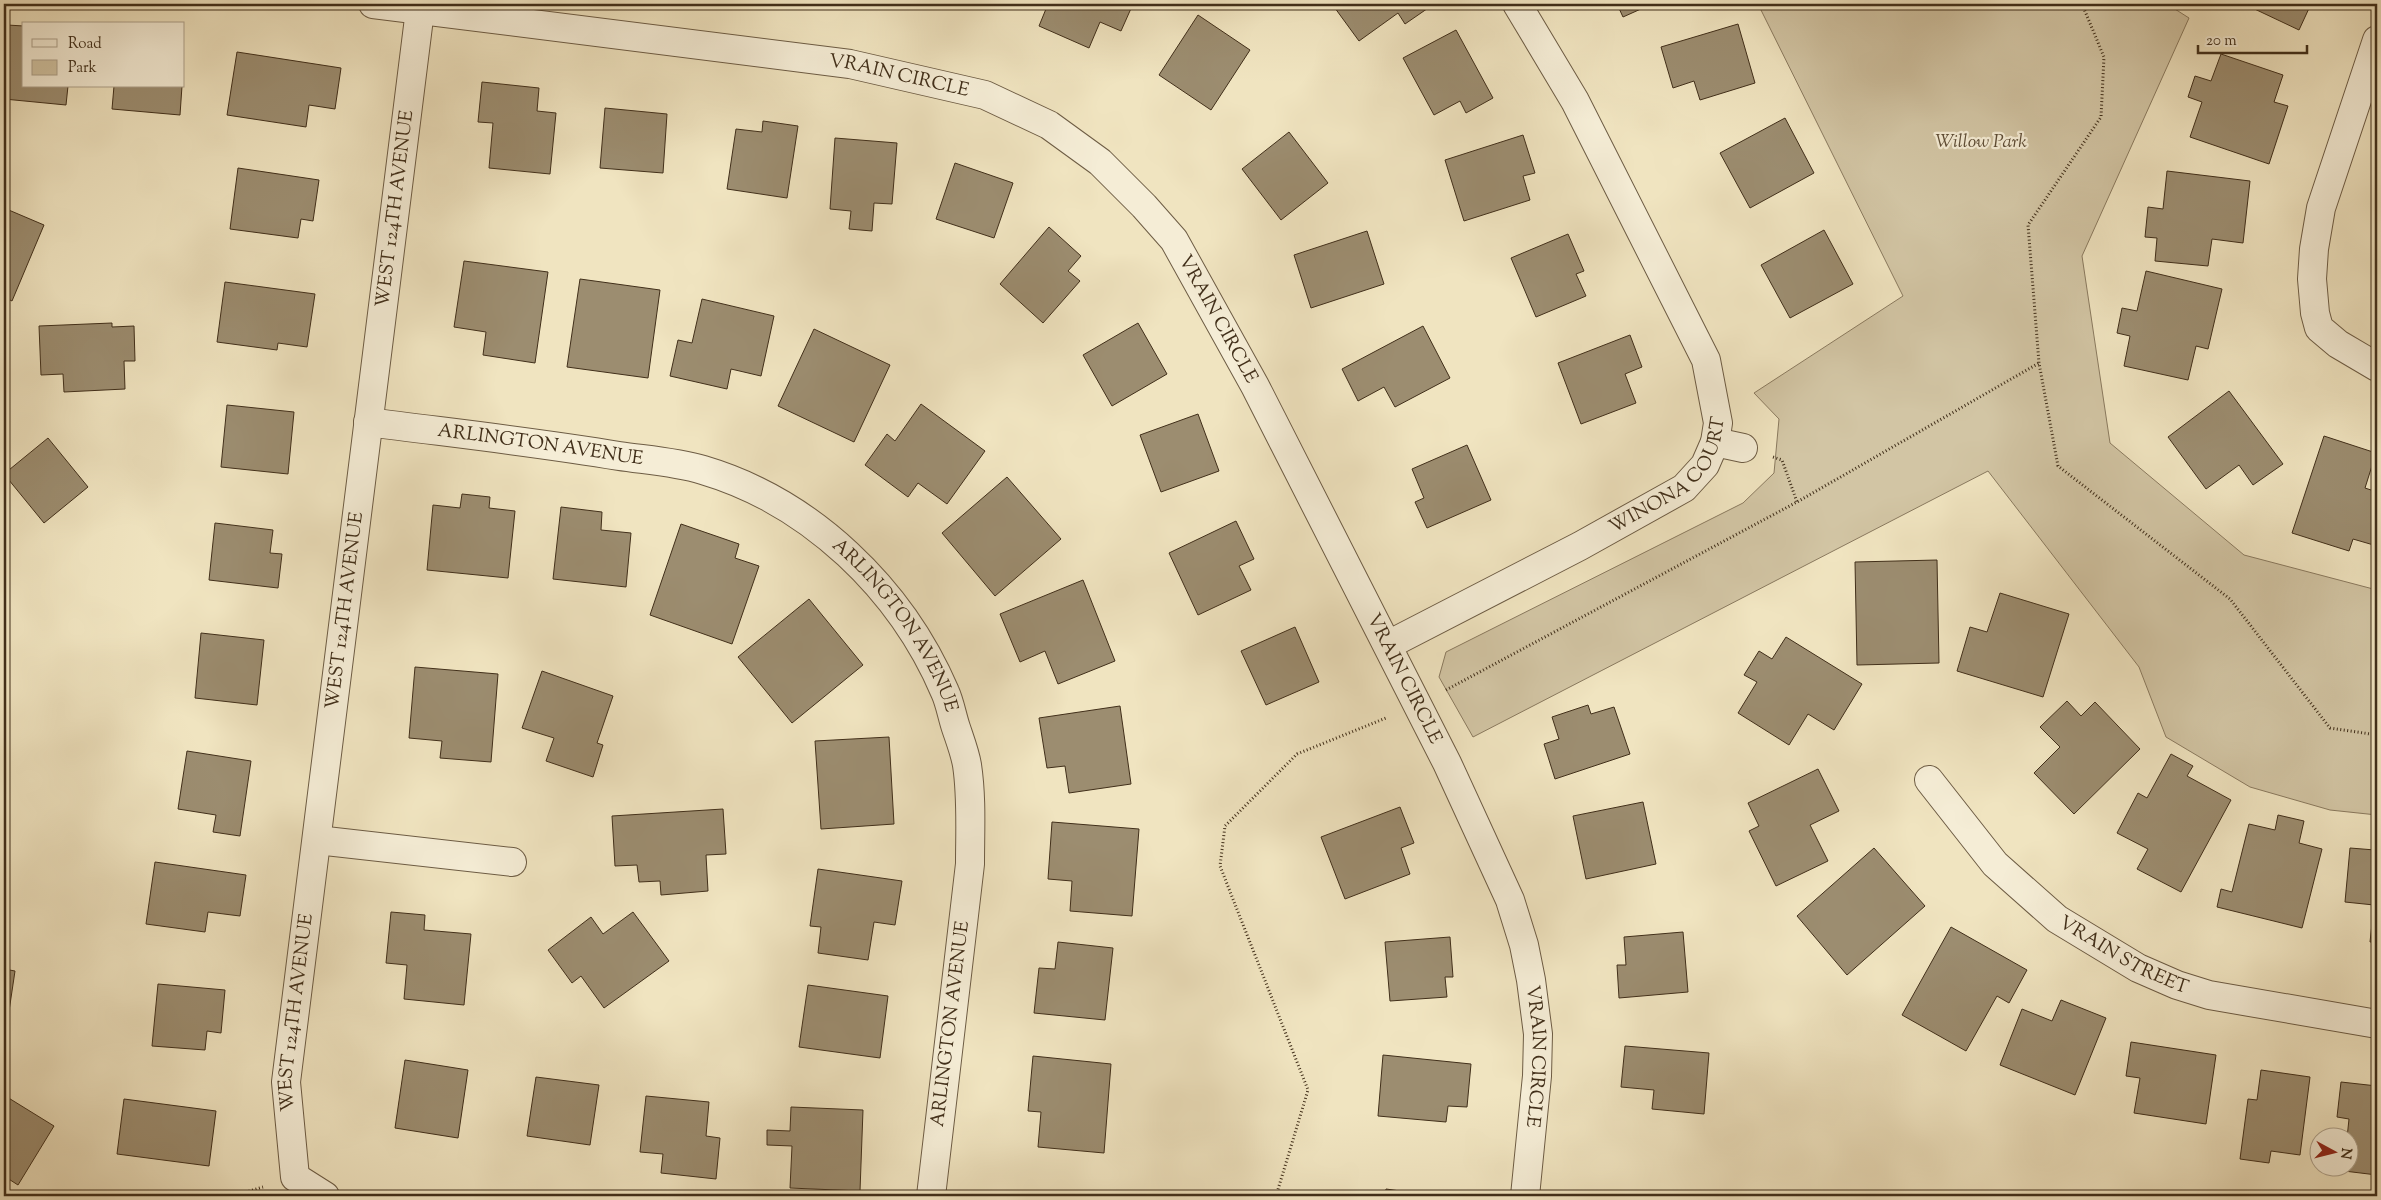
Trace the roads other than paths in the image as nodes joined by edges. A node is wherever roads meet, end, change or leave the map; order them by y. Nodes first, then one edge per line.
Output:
1 (373, 4) edge
2 (1517, 4) edge
3 (420, 10) junction
4 (2377, 40) edge
5 (2377, 367) edge
6 (368, 422) junction
7 (1715, 442) junction
8 (1743, 448) road end
9 (1388, 645) junction
10 (1929, 780) dead end
11 (316, 840) junction
12 (512, 862) dead end
13 (2377, 1024) edge
14 (325, 1196) edge
15 (931, 1196) edge
16 (1524, 1196) edge

1 - 3 street, VRAIN CIRCLE
2 - 7 street, WINONA COURT
3 - 6 street, WEST 124TH AVENUE
3 - 9 street, VRAIN CIRCLE
4 - 5 street
6 - 11 street, WEST 124TH AVENUE
6 - 15 street, ARLINGTON AVENUE
7 - 8 street
7 - 9 street, WINONA COURT
9 - 16 street, VRAIN CIRCLE
10 - 13 street, VRAIN STREET
11 - 12 street
11 - 14 street, WEST 124TH AVENUE

